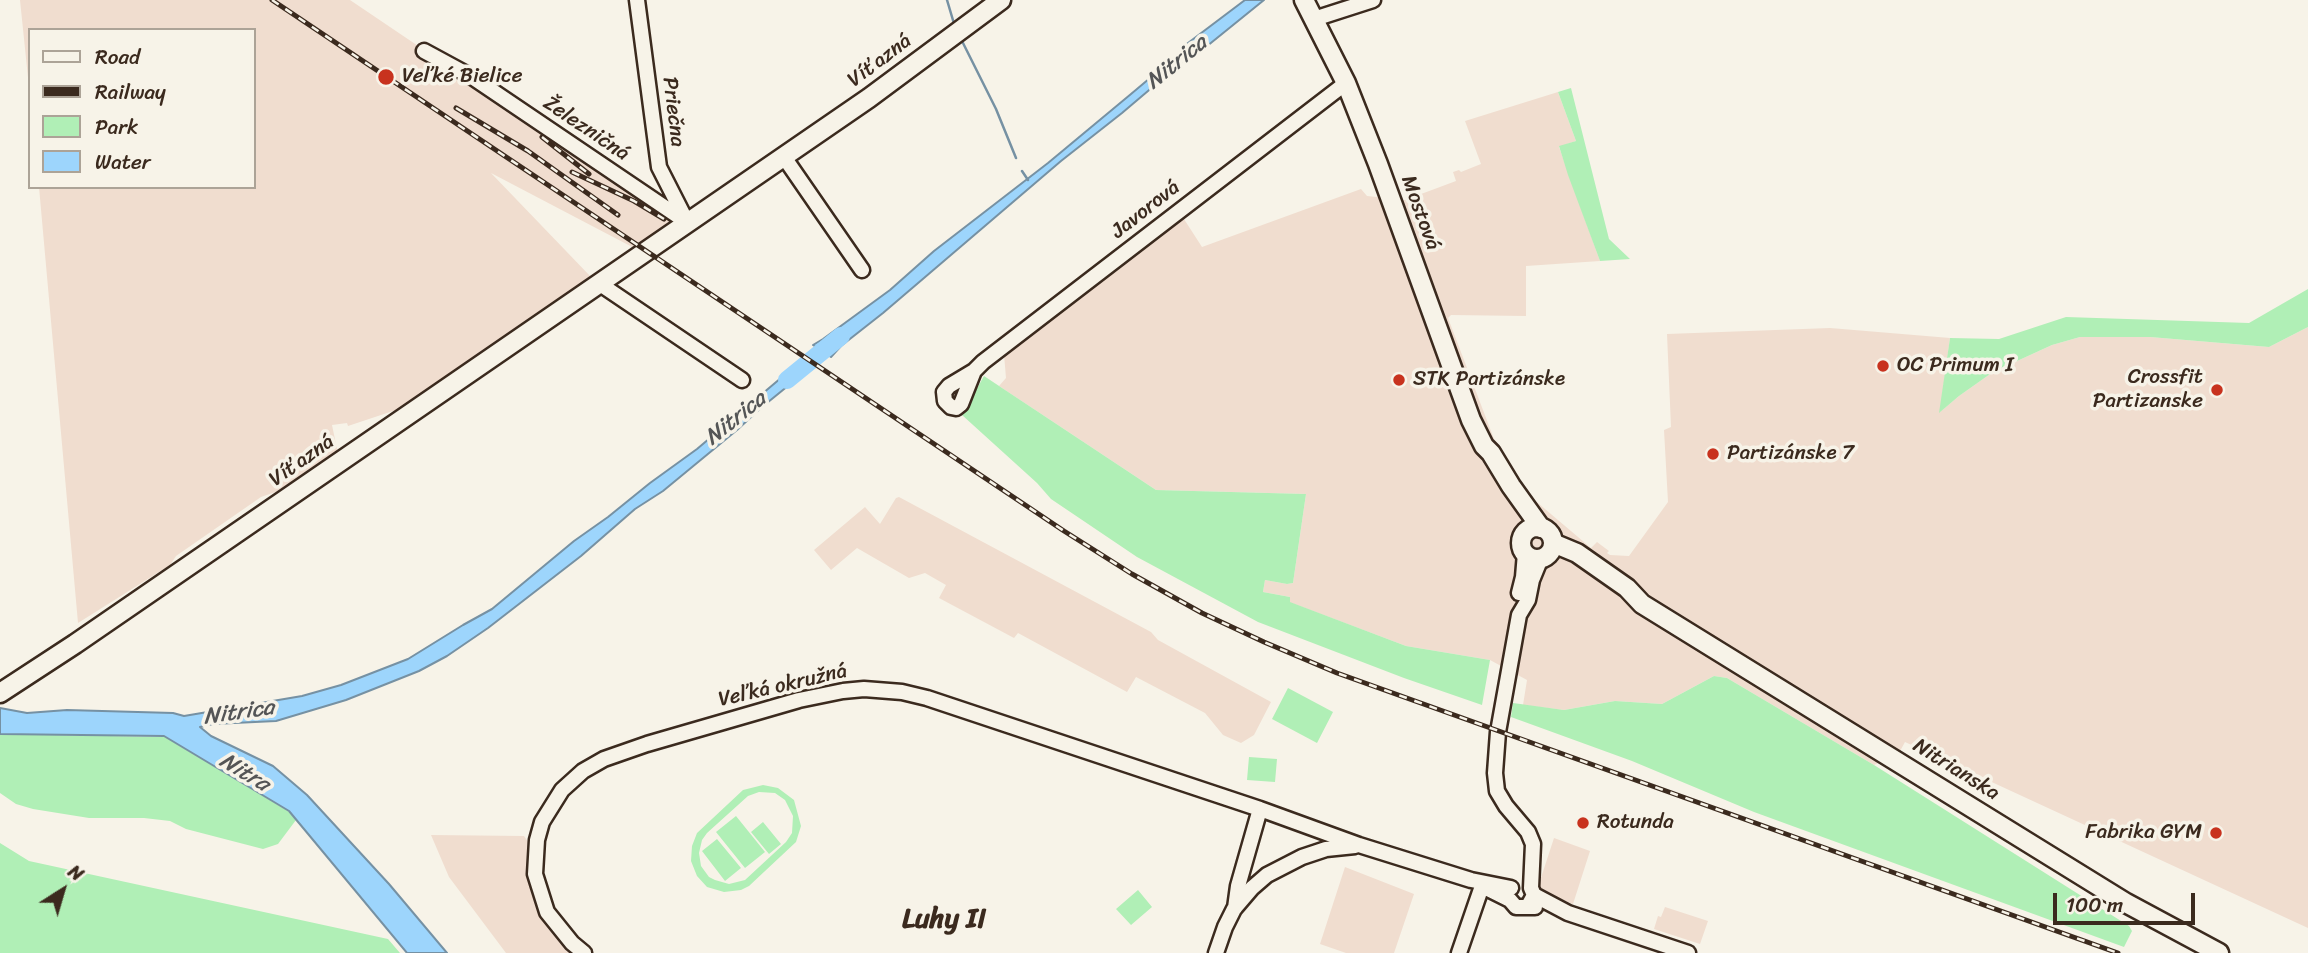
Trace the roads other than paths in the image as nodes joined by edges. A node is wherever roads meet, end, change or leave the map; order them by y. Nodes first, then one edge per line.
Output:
1 (637, 0) edge
2 (1001, 0) edge
3 (1304, 0) edge
4 (1373, 0) edge
5 (1314, 19) junction
6 (425, 51) dead end
7 (1346, 83) junction
8 (784, 157) junction
9 (688, 223) junction
10 (862, 270) dead end
11 (600, 284) junction
12 (974, 372) dead end
13 (742, 380) dead end
14 (1534, 530) junction
15 (1542, 552) junction
16 (0, 692) edge
17 (1260, 809) junction
18 (1359, 845) junction
19 (1476, 883) junction
20 (1522, 893) junction
21 (1234, 909) junction
22 (584, 953) edge
23 (1216, 953) edge
24 (1459, 953) edge
25 (1688, 953) edge
26 (2219, 953) edge

1 - 9 street, Priečna
2 - 8 main road, Víťazná
3 - 5 main road, Mostová
4 - 5 street
5 - 7 main road, Mostová
6 - 9 street, Železničná
7 - 12 street, Javorová
7 - 14 main road, Mostová
8 - 9 main road, Víťazná
8 - 10 street
9 - 11 main road, Víťazná
11 - 13 street
11 - 16 main road, Víťazná
14 - 15 main road, Mostová
14 - 15 main road
15 - 20 street
15 - 26 main road, Nitrianska
17 - 18 street, Veľká okružná
17 - 21 street
17 - 22 street, Veľká okružná
18 - 19 street, Veľká okružná
18 - 21 street
19 - 20 street, Veľká okružná
19 - 24 street
20 - 25 street, Veľká okružná
21 - 23 street

